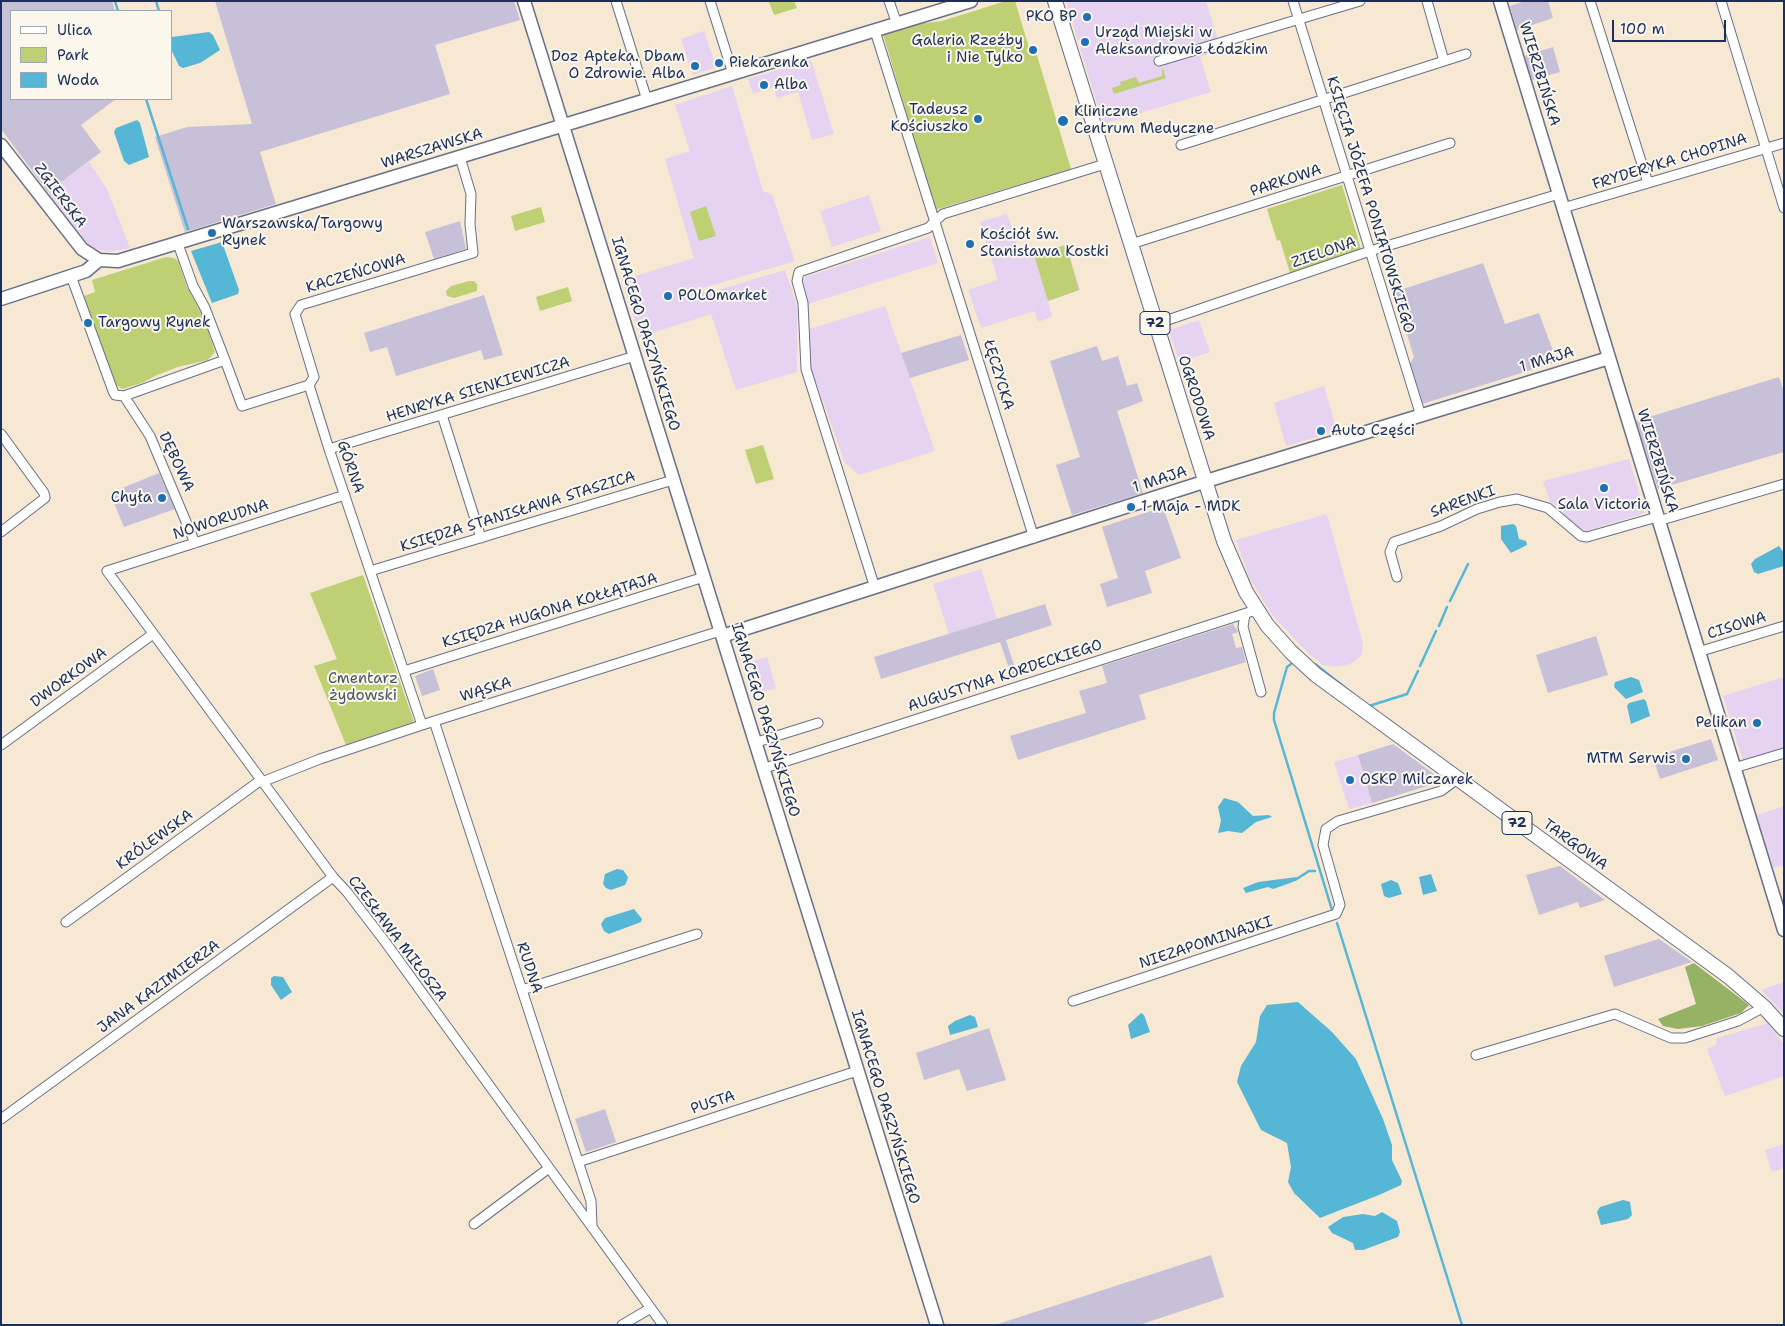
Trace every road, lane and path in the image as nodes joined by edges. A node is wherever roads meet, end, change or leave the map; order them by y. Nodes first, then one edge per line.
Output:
1 (524, 1) edge
2 (616, 1) edge
3 (710, 1) edge
4 (889, 1) edge
5 (971, 1) edge
6 (1055, 1) edge
7 (1292, 1) edge
8 (1360, 1) edge
9 (1427, 1) edge
10 (1500, 1) edge
11 (1590, 1) edge
12 (1721, 1) edge
13 (1299, 21) junction
14 (897, 24) junction
15 (875, 31) junction
16 (1466, 54) dead end
17 (1159, 61) dead end
18 (1444, 61) junction
19 (733, 74) junction
20 (1323, 99) junction
21 (647, 100) junction
22 (564, 125) junction
23 (1450, 143) dead end
24 (1784, 143) edge
25 (1, 145) edge
26 (1181, 145) dead end
27 (1766, 148) junction
28 (460, 158) junction
29 (1105, 164) junction
30 (1347, 176) junction
31 (1648, 183) junction
32 (1559, 194) junction
33 (1563, 208) junction
34 (1784, 208) edge
35 (935, 221) junction
36 (178, 244) junction
37 (1130, 244) junction
38 (1370, 252) junction
39 (99, 260) junction
40 (71, 276) junction
41 (1, 299) edge
42 (1156, 324) junction
43 (635, 356) junction
44 (1609, 358) junction
45 (225, 360) junction
46 (309, 384) junction
47 (124, 396) junction
48 (442, 415) junction
49 (1421, 416) junction
50 (1, 434) edge
51 (329, 449) junction
52 (673, 480) junction
53 (1205, 482) junction
54 (1784, 484) edge
55 (345, 495) junction
56 (1658, 519) junction
57 (1, 532) edge
58 (481, 538) junction
59 (1034, 538) junction
60 (194, 543) junction
61 (107, 571) joint
62 (370, 571) junction
63 (704, 577) junction
64 (1397, 577) dead end
65 (875, 588) junction
66 (1250, 612) junction
67 (1784, 626) edge
68 (153, 634) junction
69 (721, 634) junction
70 (1698, 652) junction
71 (404, 671) junction
72 (1261, 692) dead end
73 (434, 721) junction
74 (818, 723) dead end
75 (422, 724) junction
76 (754, 743) junction
77 (1, 745) edge
78 (1784, 752) edge
79 (1734, 768) junction
80 (762, 769) junction
81 (1457, 779) junction
82 (262, 781) junction
83 (333, 877) junction
84 (66, 922) dead end
85 (1784, 930) edge
86 (697, 934) dead end
87 (522, 990) junction
88 (1073, 1001) dead end
89 (1764, 1007) junction
90 (1784, 1029) edge
91 (1476, 1055) dead end
92 (858, 1071) junction
93 (1, 1119) edge
94 (578, 1162) junction
95 (549, 1168) junction
96 (474, 1224) dead end
97 (592, 1226) junction
98 (651, 1308) junction
99 (622, 1325) edge
100 (663, 1325) edge
101 (936, 1325) edge

1 - 22 street, IGNACEGO DASZYŃSKIEGO
2 - 21 street
3 - 19 street
4 - 14 street
5 - 14 street, WARSZAWSKA
6 - 29 main road, 72
7 - 13 street, KSIĘCIA JÓZEFA PONIATOWSKIEGO
8 - 13 street
9 - 18 street
10 - 32 street, WIERZBIŃSKA
11 - 31 street
12 - 27 street
13 - 17 street
13 - 20 street, KSIĘCIA JÓZEFA PONIATOWSKIEGO
14 - 15 street, WARSZAWSKA
15 - 19 street, WARSZAWSKA
15 - 35 street, ŁĘCZYCKA
16 - 18 street
18 - 20 street
19 - 21 street, WARSZAWSKA
20 - 26 street
20 - 30 street, KSIĘCIA JÓZEFA PONIATOWSKIEGO
21 - 22 street, WARSZAWSKA
22 - 28 street, WARSZAWSKA
22 - 43 street, IGNACEGO DASZYŃSKIEGO
23 - 30 street, PARKOWA
24 - 27 street, FRYDERYKA CHOPINA
25 - 39 street, ZGIERSKA
27 - 31 street, FRYDERYKA CHOPINA
27 - 34 street
28 - 36 street, WARSZAWSKA
28 - 46 street, KACZEŃCOWA
29 - 35 street
29 - 37 main road, OGRODOWA / 72
30 - 37 street, PARKOWA
30 - 38 street, KSIĘCIA JÓZEFA PONIATOWSKIEGO
31 - 33 street, FRYDERYKA CHOPINA
32 - 33 street, WIERZBIŃSKA
32 - 38 street, ZIELONA
33 - 44 street, WIERZBIŃSKA
35 - 59 street, ŁĘCZYCKA
35 - 65 street
36 - 39 street, WARSZAWSKA
36 - 45 street
37 - 42 main road, OGRODOWA / 72
38 - 42 street, ZIELONA
38 - 49 street, KSIĘCIA JÓZEFA PONIATOWSKIEGO
39 - 40 street
40 - 41 street
40 - 47 street
42 - 53 main road, OGRODOWA / 72
43 - 48 street, HENRYKA SIENKIEWICZA
43 - 52 street, IGNACEGO DASZYŃSKIEGO
44 - 49 street, 1 MAJA
44 - 56 street, WIERZBIŃSKA
45 - 46 street
45 - 47 street
46 - 51 street, GÓRNA
47 - 60 street, DĘBOWA
48 - 51 street, HENRYKA SIENKIEWICZA
48 - 58 street
49 - 53 street, 1 MAJA
50 - 57 street
51 - 55 street, GÓRNA
52 - 58 street, KSIĘDZA STANISŁAWA STASZICA
52 - 63 street, IGNACEGO DASZYŃSKIEGO
53 - 59 street, 1 MAJA
53 - 66 main road, OGRODOWA / 72
54 - 56 street
55 - 60 street, NOWORUDNA
55 - 62 street, GÓRNA
56 - 64 street, SARENKI
56 - 70 street, WIERZBIŃSKA
58 - 62 street, KSIĘDZA STANISŁAWA STASZICA
59 - 65 street, 1 MAJA
60 - 61 street, NOWORUDNA
61 - 68 street, CZESŁAWA MIŁOSZA
62 - 71 street, GÓRNA
63 - 69 street, IGNACEGO DASZYŃSKIEGO
63 - 71 street, KSIĘDZA HUGONA KOŁŁĄTAJA
65 - 69 street, 1 MAJA
66 - 72 street, OGRODOWA
66 - 80 street, AUGUSTYNA KORDECKIEGO
66 - 81 main road, TARGOWA / 72
67 - 70 street, CISOWA
68 - 77 street, DWORKOWA
68 - 82 street, CZESŁAWA MIŁOSZA
69 - 73 street, WĄSKA
69 - 76 street, IGNACEGO DASZYŃSKIEGO
70 - 79 street, WIERZBIŃSKA
71 - 75 street
73 - 75 street, WĄSKA
73 - 87 street, RUDNA
74 - 76 street
75 - 82 street, WĄSKA
76 - 80 street, IGNACEGO DASZYŃSKIEGO
78 - 79 street
79 - 85 street, WIERZBIŃSKA
80 - 92 street, IGNACEGO DASZYŃSKIEGO
81 - 88 street, NIEZAPOMINAJKI
81 - 89 main road, TARGOWA / 72
82 - 83 street, CZESŁAWA MIŁOSZA
82 - 84 street, KRÓLEWSKA
83 - 93 street, JANA KAZIMIERZA
83 - 95 street, CZESŁAWA MIŁOSZA
86 - 87 street
87 - 94 street, RUDNA
89 - 90 main road, TARGOWA / 72
89 - 91 street
92 - 94 street, PUSTA
92 - 101 street, IGNACEGO DASZYŃSKIEGO
94 - 97 street, RUDNA
95 - 96 street
95 - 97 street, CZESŁAWA MIŁOSZA
97 - 98 street, CZESŁAWA MIŁOSZA
98 - 99 street
98 - 100 street, CZESŁAWA MIŁOSZA

